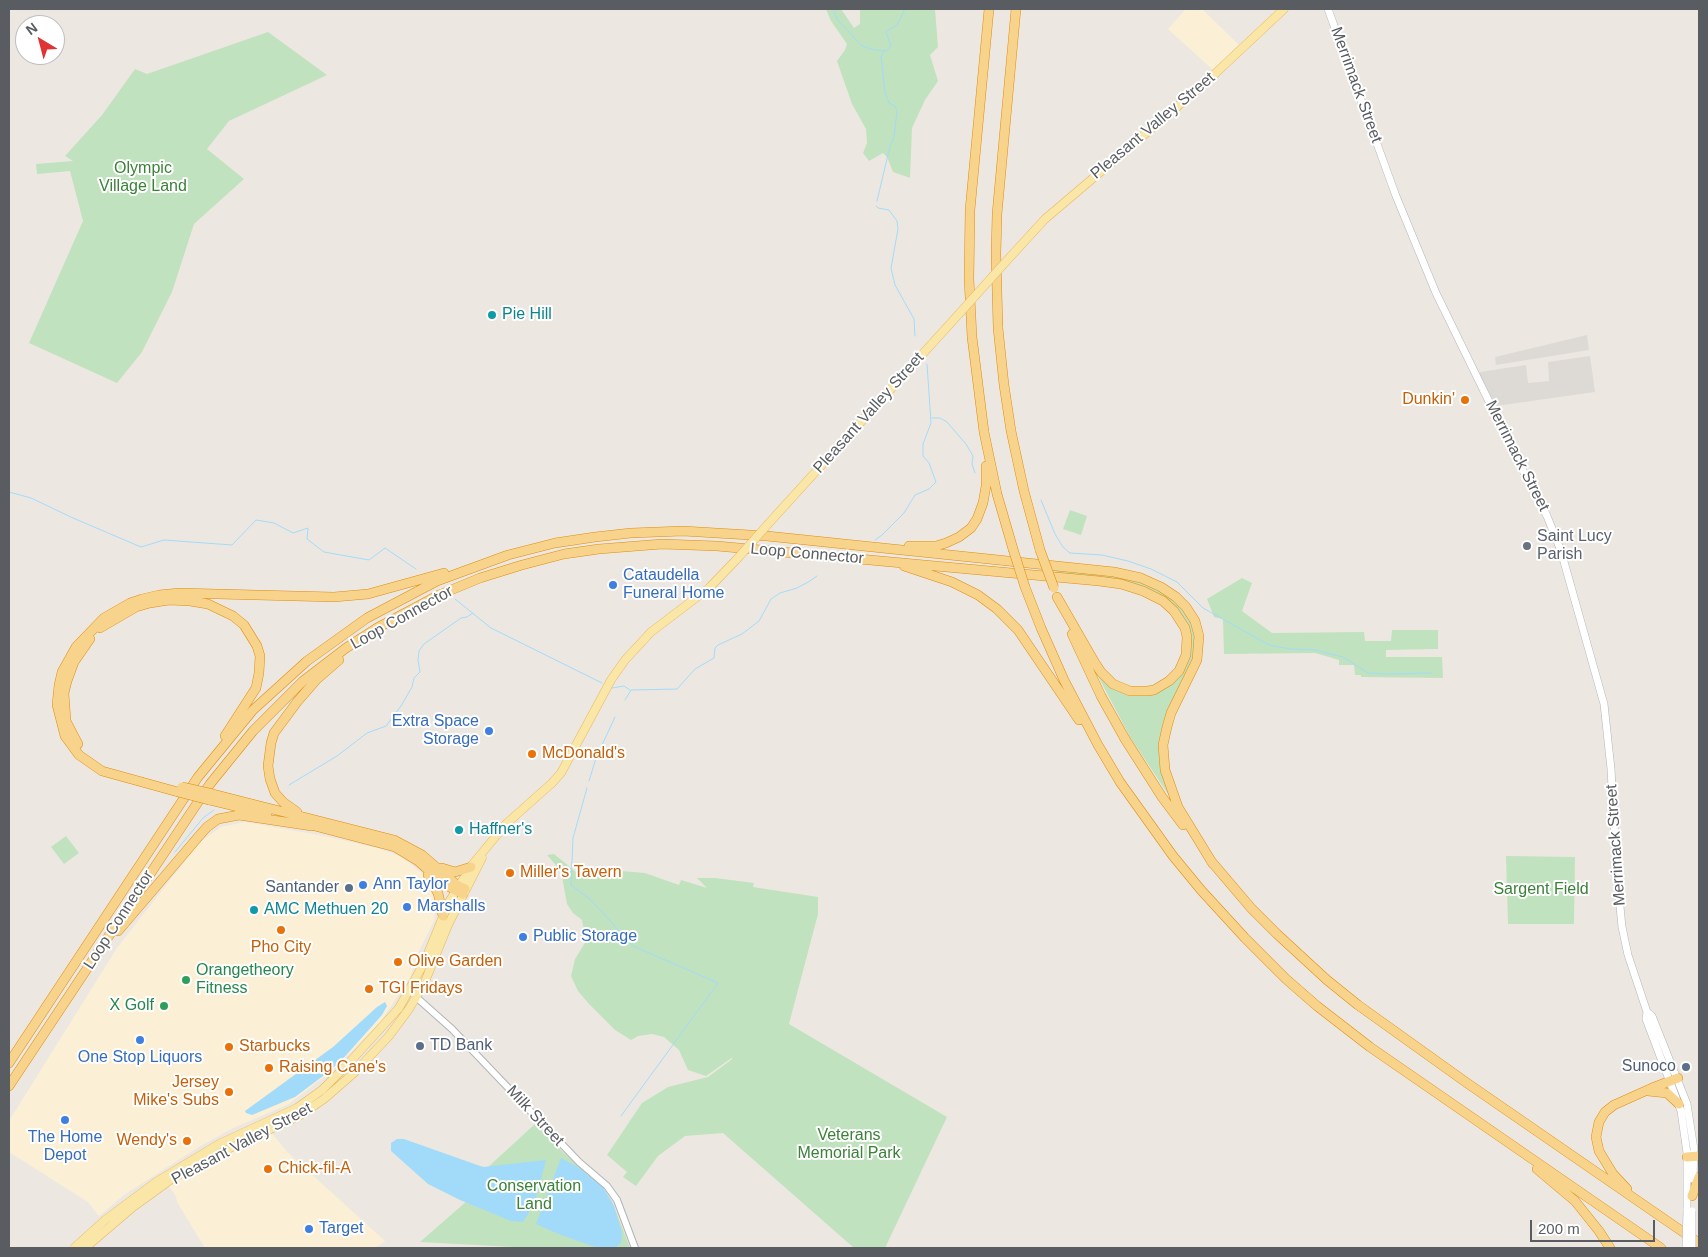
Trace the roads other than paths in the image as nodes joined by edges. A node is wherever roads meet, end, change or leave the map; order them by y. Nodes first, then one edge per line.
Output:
1 (989, 9) edge
2 (1016, 9) edge
3 (1284, 9) edge
4 (1328, 9) edge
5 (984, 432) junction
6 (826, 543) junction
7 (490, 561) junction
8 (887, 561) junction
9 (1058, 597) junction
10 (381, 625) junction
11 (1098, 745) junction
12 (207, 764) junction
13 (180, 789) junction
14 (211, 797) junction
15 (307, 817) junction
16 (312, 826) junction
17 (488, 845) junction
18 (419, 862) junction
19 (1213, 864) junction
20 (437, 866) junction
21 (471, 867) junction
22 (460, 890) junction
23 (442, 916) junction
24 (94, 959) junction
25 (410, 990) junction
26 (405, 996) junction
27 (416, 998) junction
28 (9, 1063) edge
29 (1674, 1079) junction
30 (9, 1086) edge
31 (1647, 1091) junction
32 (1679, 1104) junction
33 (1516, 1148) junction
34 (1694, 1157) edge
35 (1699, 1177) edge
36 (1692, 1196) junction
37 (1635, 1199) junction
38 (1690, 1210) junction
39 (1696, 1243) edge
40 (74, 1248) edge
41 (85, 1248) edge
42 (635, 1248) edge
43 (1610, 1248) edge
44 (1661, 1248) edge
45 (1686, 1248) edge

1 - 5 highway
2 - 9 highway, bridge
3 - 17 main road, Pleasant Valley Street, bridge
4 - 29 main road, Merrimack Street
5 - 6 highway
5 - 11 highway, bridge
6 - 7 highway, Loop Connector
6 - 19 highway
7 - 12 highway, Loop Connector
7 - 13 highway
8 - 9 highway
8 - 10 highway, Loop Connector
8 - 11 highway
9 - 19 highway
10 - 15 highway
10 - 24 highway, Loop Connector
11 - 33 highway
12 - 13 highway
12 - 28 highway, Loop Connector
13 - 14 highway, bridge
14 - 15 highway
14 - 16 highway
15 - 20 highway
16 - 18 highway
16 - 24 highway
17 - 21 main road, Pleasant Valley Street
17 - 22 main road, Pleasant Valley Street
18 - 22 highway
18 - 23 highway
19 - 37 highway
20 - 21 highway
20 - 22 highway
21 - 22 main road, Pleasant Valley Street
22 - 23 main road, Pleasant Valley Street
22 - 27 main road, Pleasant Valley Street
23 - 25 main road, Pleasant Valley Street
24 - 30 highway, Loop Connector
25 - 26 main road, Pleasant Valley Street
25 - 27 street, Milk Street
26 - 27 street
26 - 40 main road, Pleasant Valley Street
27 - 41 main road, Pleasant Valley Street
27 - 42 street, Milk Street
29 - 31 highway
29 - 32 main road
29 - 34 main road
31 - 32 highway
31 - 37 highway
32 - 34 main road
33 - 43 highway
33 - 44 highway
34 - 36 main road
34 - 38 main road
35 - 36 highway
36 - 38 main road
37 - 39 highway
38 - 39 main road, bridge
38 - 45 main road, bridge

